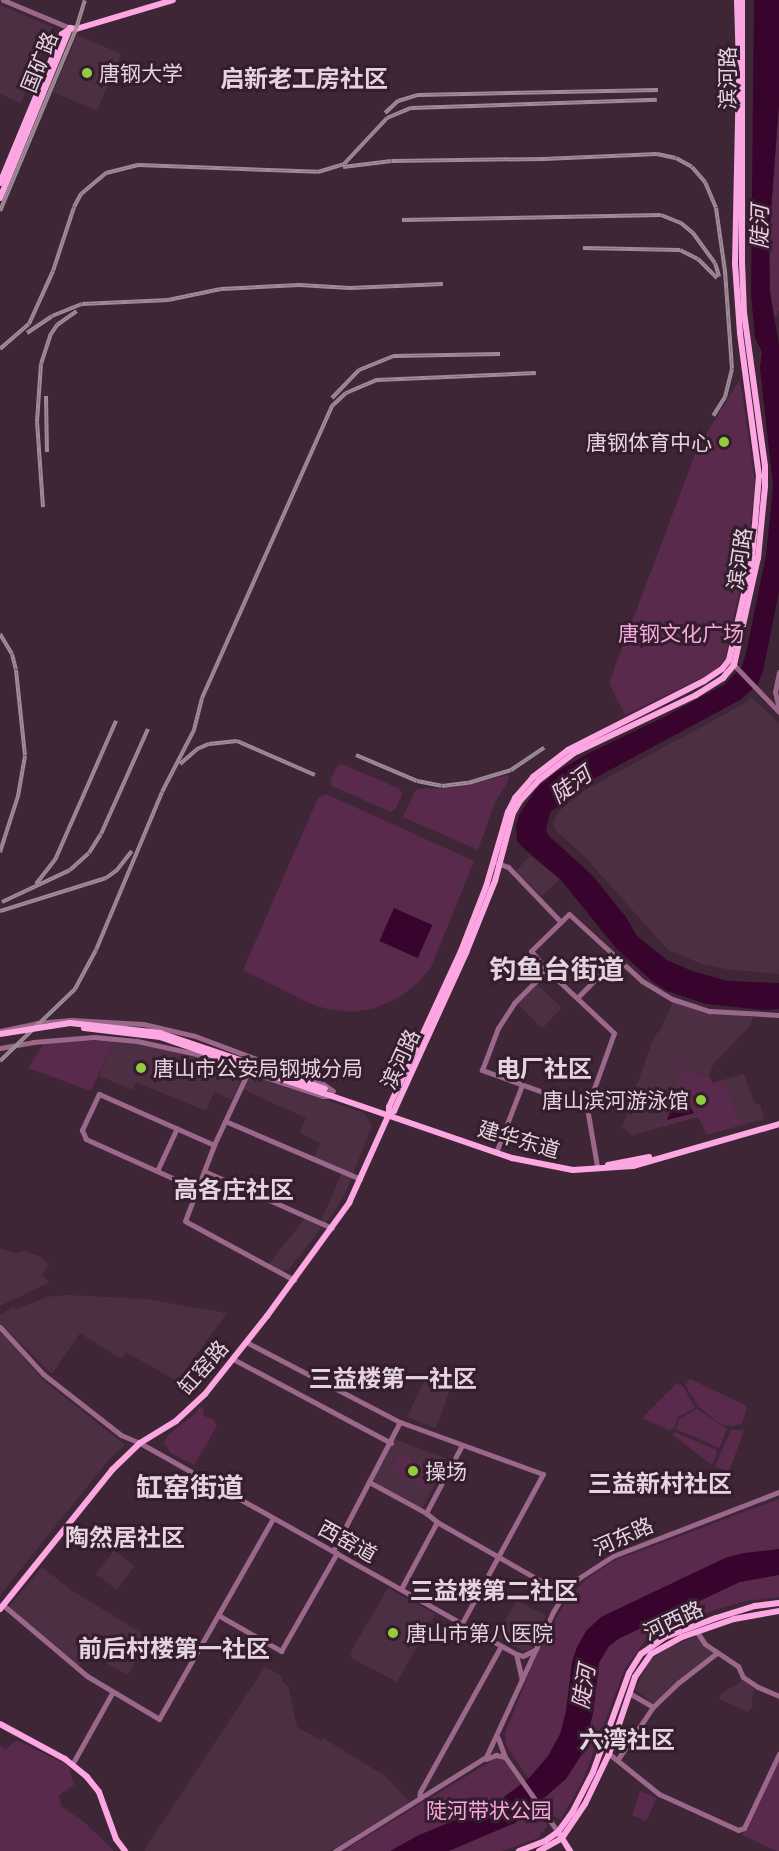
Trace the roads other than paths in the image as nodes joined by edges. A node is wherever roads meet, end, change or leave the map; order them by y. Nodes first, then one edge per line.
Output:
1 (3, 0) edge
2 (173, 0) edge
3 (737, 0) edge
4 (742, 0) edge
5 (70, 28) junction
6 (0, 183) edge
7 (0, 198) edge
8 (733, 664) junction
9 (779, 672) edge
10 (779, 710) edge
11 (496, 863) junction
12 (561, 922) junction
13 (616, 958) junction
14 (548, 970) junction
15 (578, 997) junction
16 (779, 1015) edge
17 (0, 1034) edge
18 (0, 1048) edge
19 (248, 1072) junction
20 (522, 1085) junction
21 (333, 1093) junction
22 (587, 1108) junction
23 (391, 1112) junction
24 (225, 1121) junction
25 (779, 1122) edge
26 (177, 1128) junction
27 (214, 1145) junction
28 (497, 1150) junction
29 (597, 1166) junction
30 (157, 1171) junction
31 (204, 1171) junction
32 (360, 1179) junction
33 (196, 1189) junction
34 (332, 1228) junction
35 (294, 1280) junction
36 (0, 1327) edge
37 (246, 1342) junction
38 (233, 1359) junction
39 (400, 1422) junction
40 (140, 1443) junction
41 (391, 1443) junction
42 (462, 1445) junction
43 (371, 1483) junction
44 (779, 1492) edge
45 (426, 1513) junction
46 (273, 1518) junction
47 (437, 1522) junction
48 (335, 1552) junction
49 (499, 1558) junction
50 (400, 1589) junction
51 (564, 1594) junction
52 (779, 1604) edge
53 (2, 1607) edge
54 (779, 1611) edge
55 (218, 1615) junction
56 (462, 1623) junction
57 (695, 1629) junction
58 (501, 1646) junction
59 (536, 1649) junction
60 (717, 1653) junction
61 (516, 1654) junction
62 (522, 1680) junction
63 (112, 1693) junction
64 (629, 1693) junction
65 (779, 1696) edge
66 (653, 1707) junction
67 (0, 1724) edge
68 (500, 1732) junction
69 (601, 1749) junction
70 (609, 1754) junction
71 (779, 1754) edge
72 (506, 1757) junction
73 (618, 1759) junction
74 (484, 1760) junction
75 (74, 1761) dead end
76 (419, 1799) junction
77 (559, 1838) junction
78 (122, 1850) edge
79 (335, 1851) edge
80 (519, 1851) edge
81 (539, 1851) edge
82 (560, 1851) edge
83 (570, 1851) edge

1 - 5 street
2 - 5 main road
3 - 8 main road, 滨河路
4 - 8 main road, 滨河路
5 - 6 main road, 国矿路
5 - 7 main road, 国矿路
8 - 10 street
8 - 11 main road, 滨河路
9 - 10 street
11 - 12 street
11 - 23 main road, 滨河路
12 - 13 street
12 - 14 street
13 - 15 street
13 - 16 street
14 - 15 street
14 - 20 street
15 - 22 street
17 - 21 main road, 建华东道, bridge
17 - 21 street
18 - 19 street
19 - 21 street
19 - 24 street
20 - 22 street
20 - 28 street
21 - 23 main road, 建华东道
22 - 29 street
23 - 25 main road, 建华东道
23 - 28 main road, 建华东道
23 - 32 main road, 缸窑路
24 - 27 street
24 - 32 street
25 - 29 main road, 建华东道
26 - 27 street
26 - 30 street
26 - 30 street
27 - 31 street
28 - 29 main road, 建华东道
30 - 33 street
31 - 33 street
31 - 34 street
32 - 34 main road, 缸窑路
33 - 35 street
34 - 35 main road, 缸窑路
35 - 37 main road, 缸窑路
36 - 40 street, 西窑道
37 - 38 main road, 缸窑路
37 - 39 street
38 - 40 main road, 缸窑路
38 - 41 street
39 - 41 street
39 - 42 street
40 - 46 street, 西窑道
40 - 53 main road, 缸窑路
41 - 43 street
42 - 45 street
42 - 49 street
43 - 45 street
43 - 48 street
44 - 51 street, 河东路
45 - 47 street
46 - 48 street, 西窑道
46 - 55 street
47 - 49 street
47 - 50 street
48 - 50 street, 西窑道
48 - 55 street
49 - 51 street
49 - 56 street
50 - 56 street, 西窑道
51 - 59 street, 河东路
52 - 57 main road, 河西路
53 - 63 street
54 - 57 main road, 河西路
55 - 63 street
56 - 58 street, 西窑道
57 - 60 street
57 - 64 main road, 河西路
57 - 69 main road, 河西路
58 - 61 street, 西窑道
58 - 76 street
59 - 61 street
59 - 62 street, 河东路
60 - 65 street
60 - 66 street
61 - 62 street
62 - 68 street, 河东路
63 - 75 street
64 - 66 street
64 - 70 main road, 河西路
66 - 73 street
67 - 78 main road
68 - 72 street
68 - 74 street, 河东路
69 - 70 street
69 - 77 main road, 河西路
70 - 73 street
70 - 77 main road, 河西路
71 - 73 street
72 - 74 street
72 - 77 street
74 - 76 street, 河东路
76 - 79 street, 河东路
77 - 80 main road, 河西路
77 - 81 main road, 河西路
77 - 82 main road
77 - 83 main road

